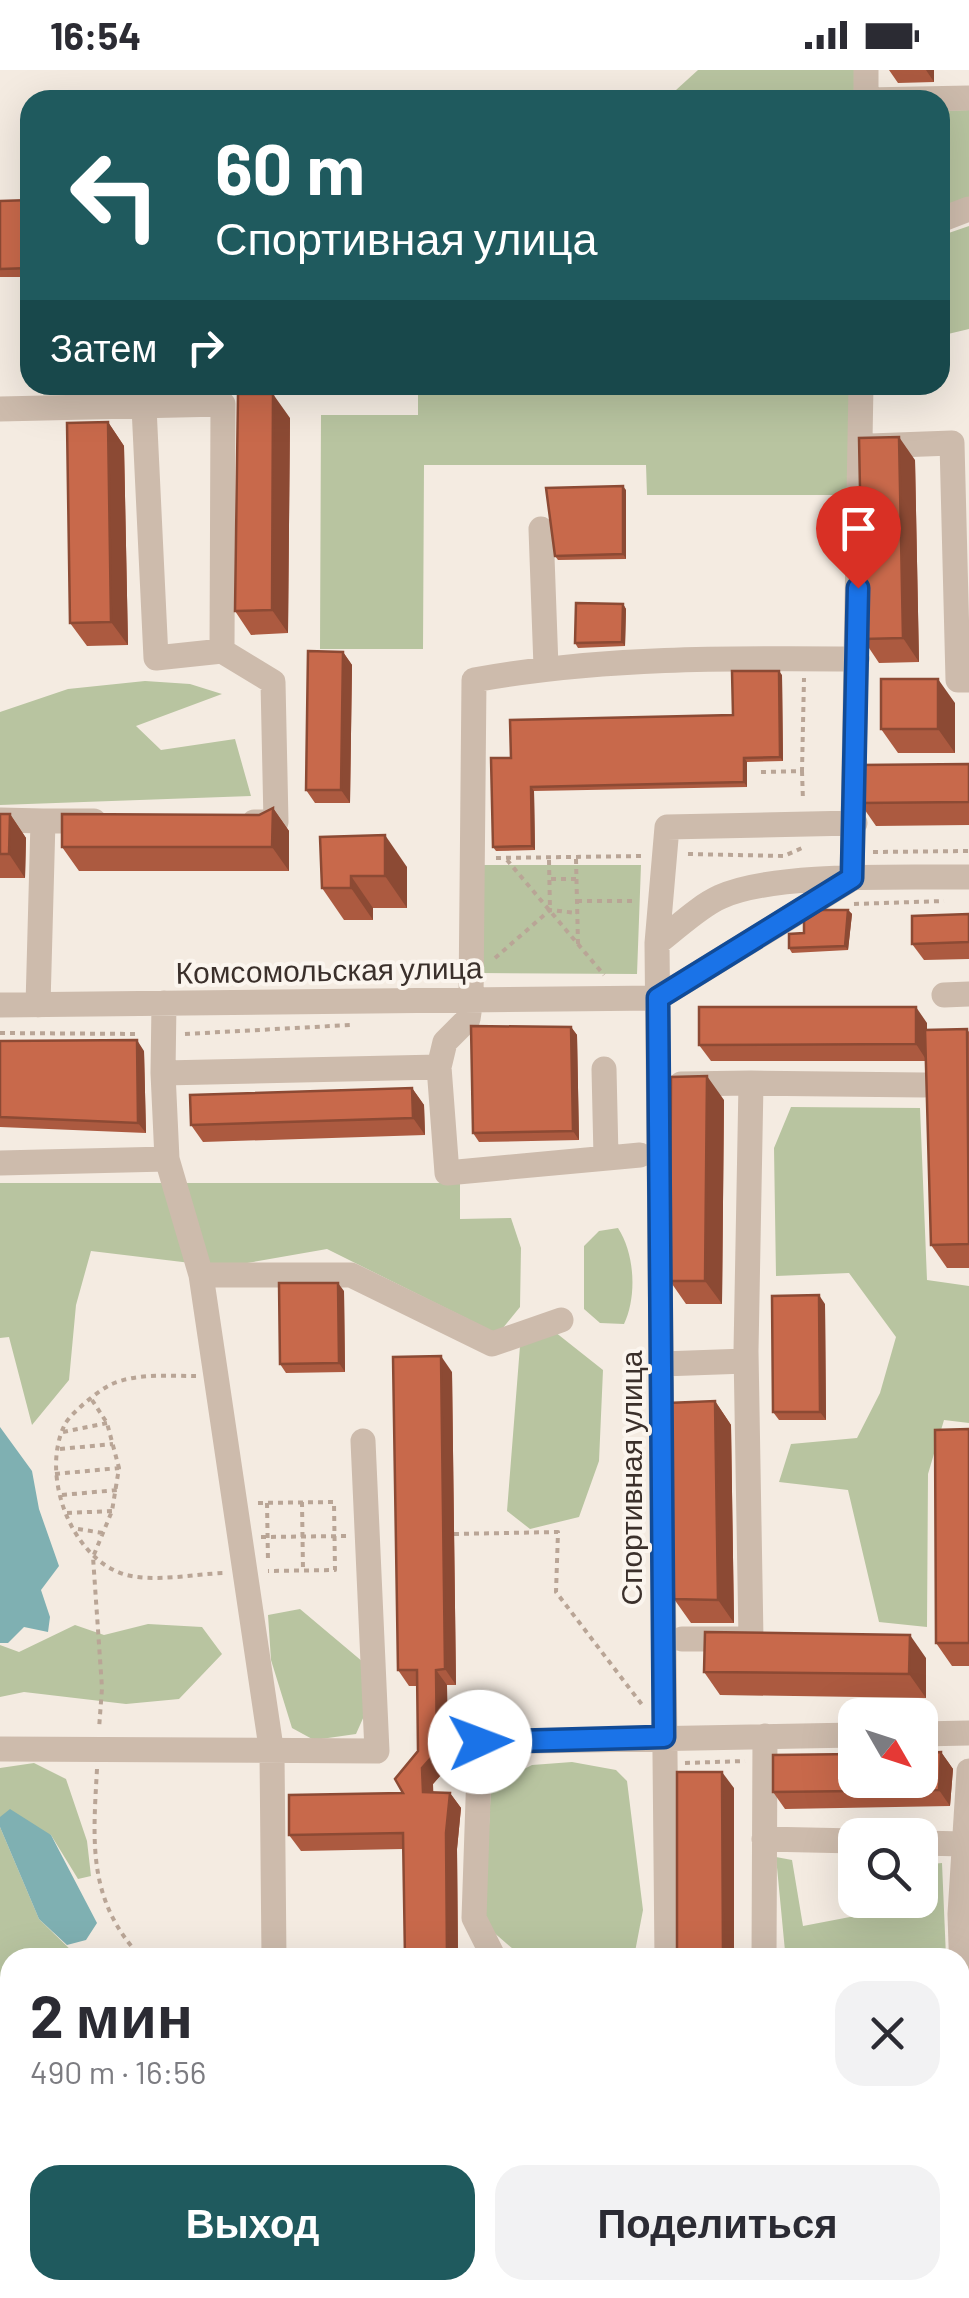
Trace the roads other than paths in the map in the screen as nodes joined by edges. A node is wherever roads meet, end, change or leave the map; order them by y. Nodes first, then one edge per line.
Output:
1 (861, 395) edge
2 (144, 407) junction
3 (0, 409) edge
4 (860, 446) junction
5 (541, 529) dead end
6 (222, 651) junction
7 (857, 658) junction
8 (546, 667) junction
9 (969, 680) edge
10 (0, 820) edge
11 (43, 821) junction
12 (120, 821) edge
13 (237, 822) edge
14 (855, 823) junction
15 (852, 878) junction
16 (969, 878) edge
17 (753, 888) junction
18 (771, 928) junction
19 (657, 944) junction
20 (471, 990) junction
21 (658, 998) junction
22 (164, 1003) junction
23 (38, 1004) junction
24 (0, 1005) edge
25 (439, 1068) junction
26 (604, 1068) dead end
27 (163, 1073) junction
28 (680, 1084) edge
29 (751, 1084) junction
30 (924, 1086) edge
31 (606, 1156) junction
32 (640, 1156) dead end
33 (167, 1159) junction
34 (0, 1163) edge
35 (201, 1275) junction
36 (561, 1320) dead end
37 (746, 1361) junction
38 (662, 1364) junction
39 (364, 1441) dead end
40 (682, 1639) dead end
41 (969, 1733) edge
42 (938, 1734) edge
43 (838, 1735) edge
44 (765, 1736) junction
45 (664, 1737) junction
46 (0, 1749) edge
47 (272, 1754) junction
48 (969, 1770) edge
49 (764, 1839) junction
50 (838, 1841) edge
51 (938, 1843) edge
52 (964, 1844) junction
53 (274, 1948) edge
54 (489, 1948) edge
55 (667, 1948) edge
56 (764, 1948) edge
57 (964, 1948) edge

1 - 4 street
2 - 3 street
2 - 6 street
2 - 6 street
4 - 7 street
4 - 9 street
5 - 8 street
6 - 13 street
7 - 8 street
7 - 14 street
8 - 20 street
10 - 11 street
11 - 12 street
11 - 23 street
14 - 15 street
14 - 19 street
15 - 16 street
15 - 17 street
15 - 18 street
17 - 18 street
17 - 19 street
18 - 21 street
19 - 21 street
20 - 21 street, Комсомольская улица
20 - 22 street, Комсомольская улица
20 - 25 street
21 - 38 street, Спортивная улица
22 - 23 street, Комсомольская улица
22 - 27 street
23 - 24 street, Комсомольская улица
25 - 27 street
25 - 31 street
26 - 31 street
27 - 33 street
28 - 29 street
29 - 30 street
29 - 37 street
31 - 32 street
33 - 34 street
33 - 35 street
35 - 36 street
35 - 47 street
37 - 38 street
37 - 40 street
38 - 45 street, Спортивная улица
39 - 47 street
41 - 42 street
43 - 44 street
44 - 45 street
44 - 49 street
45 - 54 street
45 - 55 street, Спортивная улица
46 - 47 street
47 - 53 street
48 - 52 street
49 - 50 street
49 - 56 street
51 - 52 street
52 - 57 street

